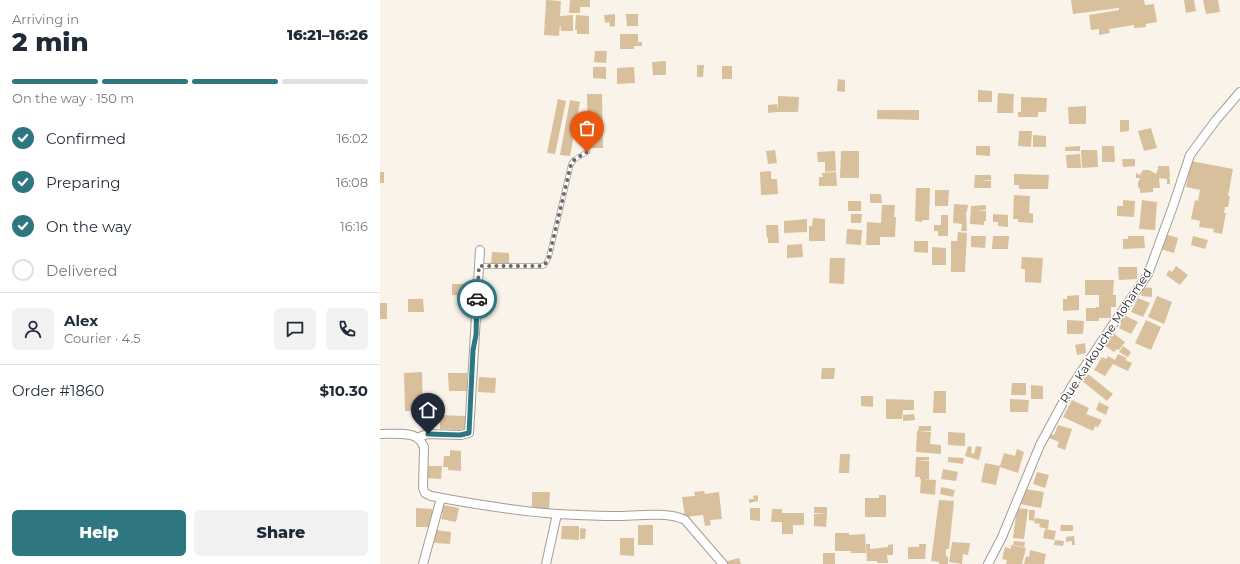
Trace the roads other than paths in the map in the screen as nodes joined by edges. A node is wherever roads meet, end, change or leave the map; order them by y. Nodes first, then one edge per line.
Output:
1 (1240, 92) edge
2 (587, 152) dead end
3 (480, 250) dead end
4 (479, 266) junction
5 (380, 434) edge
6 (417, 438) junction
7 (441, 498) junction
8 (557, 514) junction
9 (423, 564) edge
10 (546, 564) edge
11 (723, 564) edge
12 (988, 564) edge

1 - 12 street, Rue Karkouche Mohamed
2 - 4 lane
3 - 4 street
4 - 6 street
5 - 6 street
6 - 7 street
7 - 8 street
7 - 9 street
8 - 10 street
8 - 11 street

